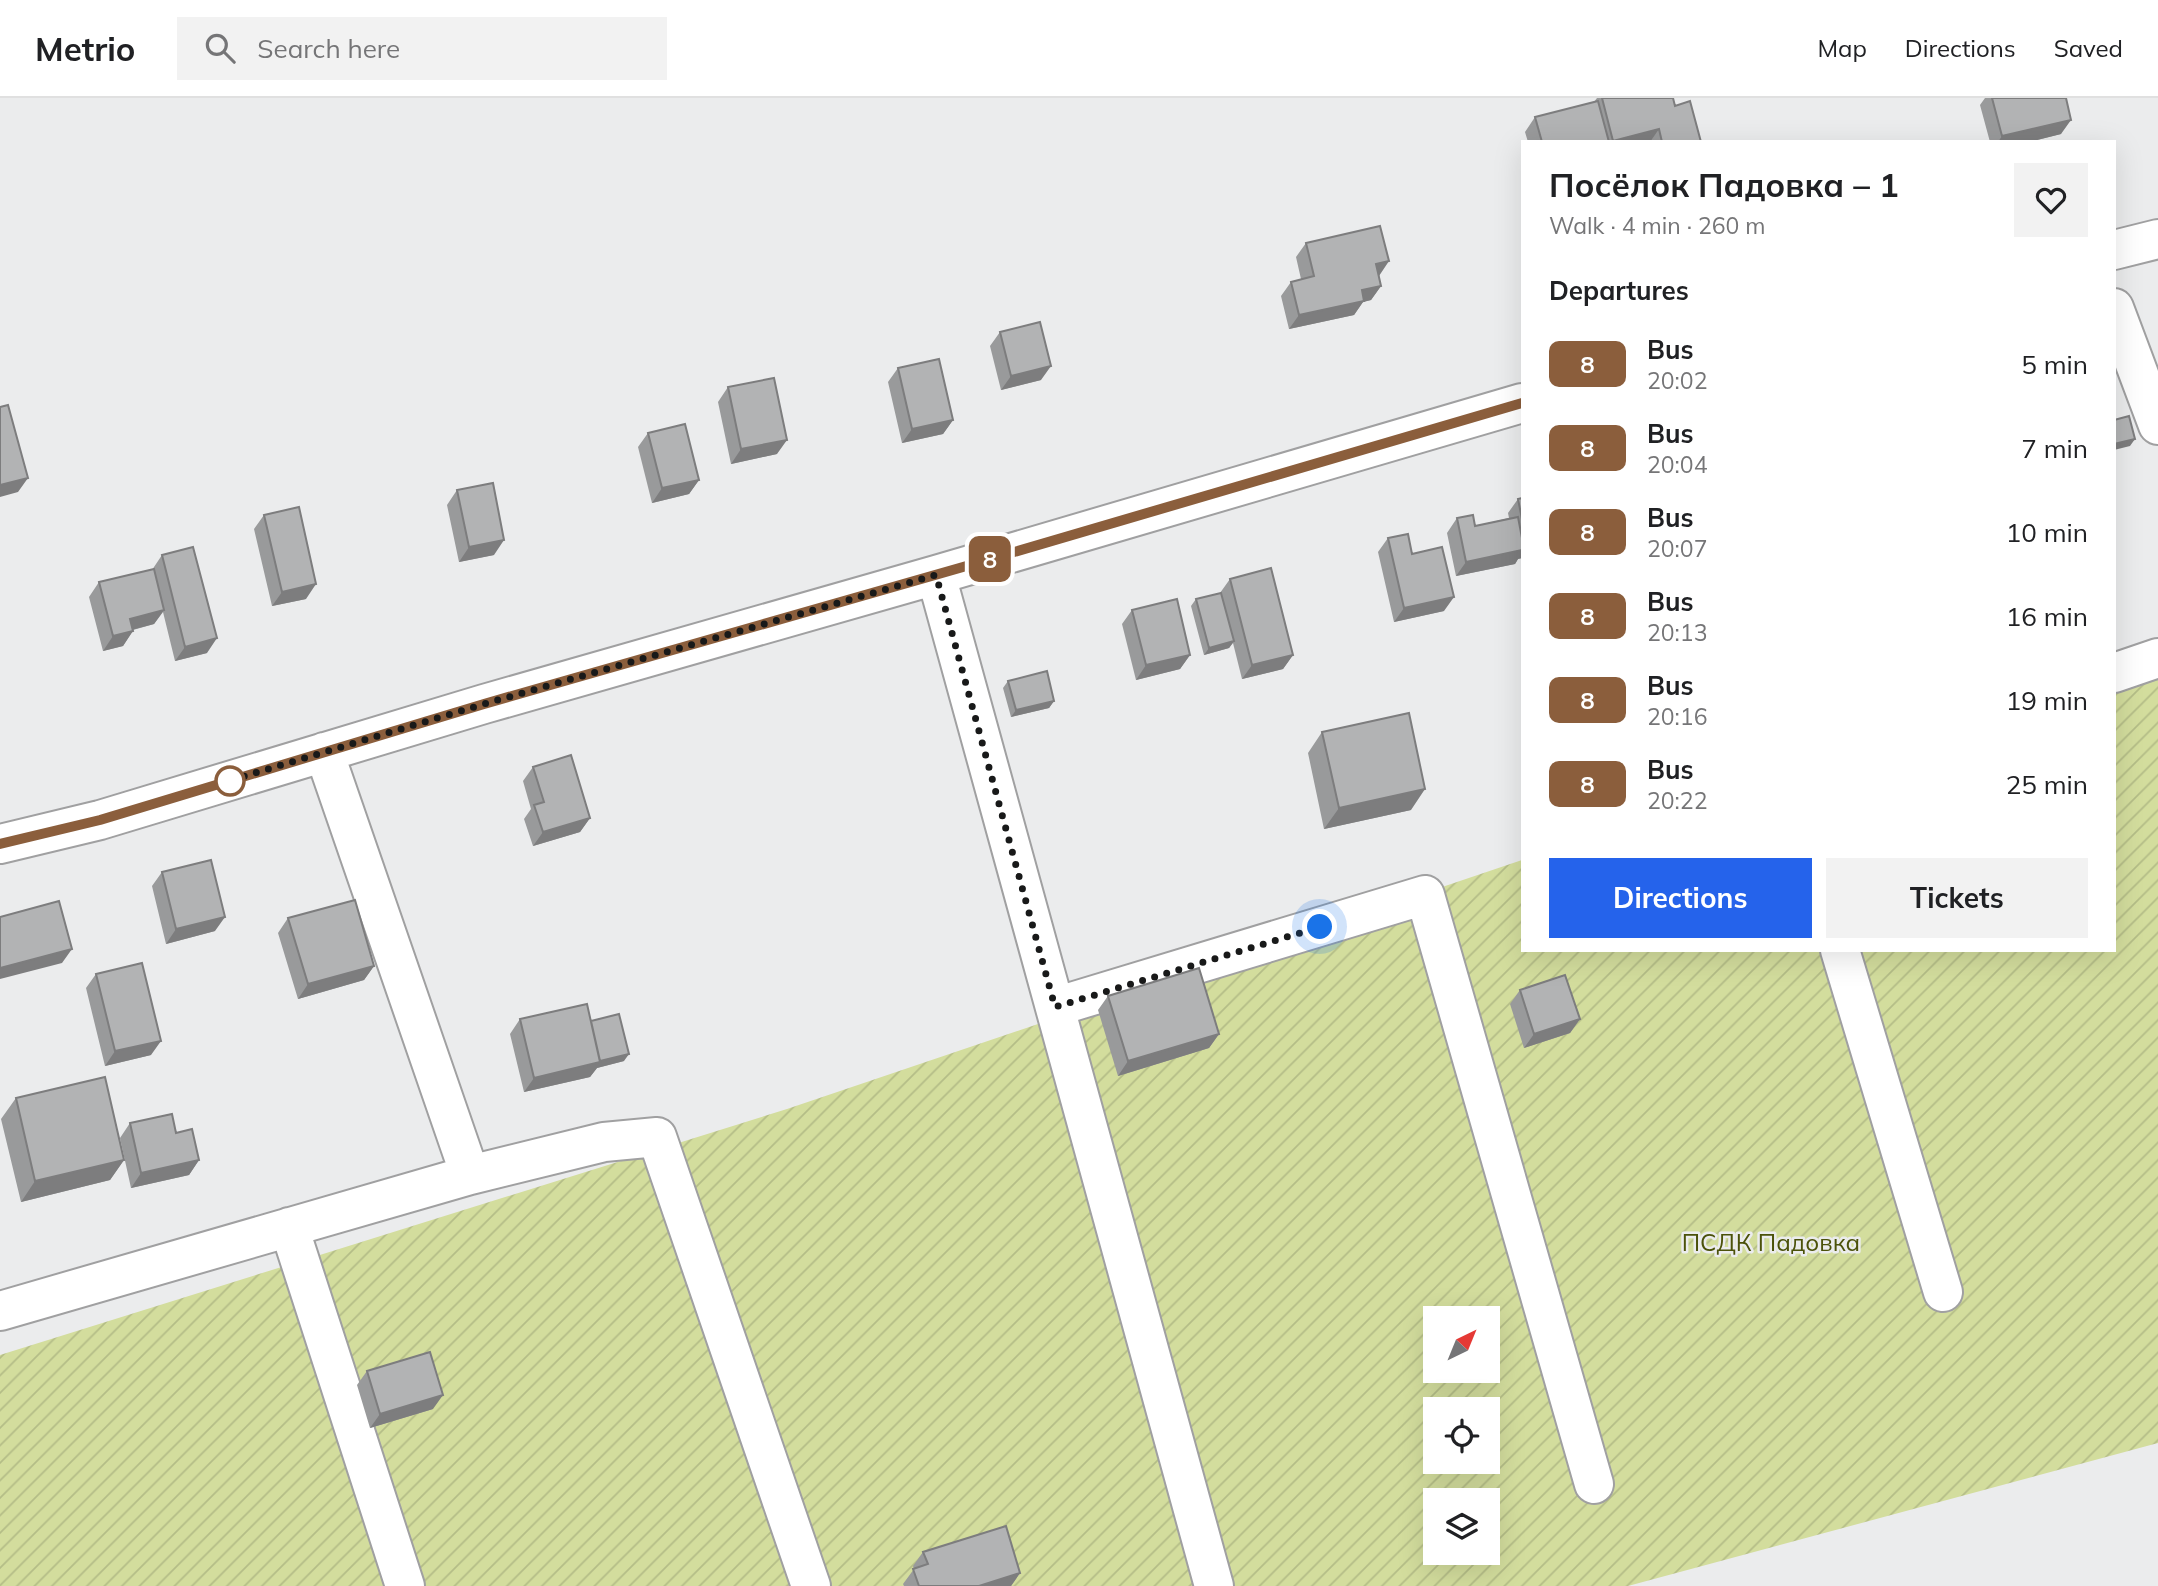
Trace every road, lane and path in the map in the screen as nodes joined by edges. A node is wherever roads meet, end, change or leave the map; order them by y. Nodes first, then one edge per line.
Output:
1 (2158, 239) edge
2 (2116, 250) edge
3 (2116, 313) edge
4 (1521, 403) edge
5 (2158, 425) edge
6 (936, 575) junction
7 (2158, 658) edge
8 (2116, 672) edge
9 (324, 752) junction
10 (0, 844) edge
11 (1841, 952) edge
12 (1055, 1007) junction
13 (470, 1175) junction
14 (289, 1227) junction
15 (1943, 1293) dead end
16 (0, 1311) edge
17 (1594, 1484) dead end
18 (405, 1586) edge
19 (811, 1586) edge
20 (1214, 1586) edge

1 - 2 street
3 - 5 street
4 - 6 street
6 - 9 street
6 - 12 street
7 - 8 street
9 - 10 street
9 - 13 street
11 - 15 street
12 - 17 street
12 - 20 street
13 - 14 street
13 - 19 street
14 - 16 street
14 - 18 street

